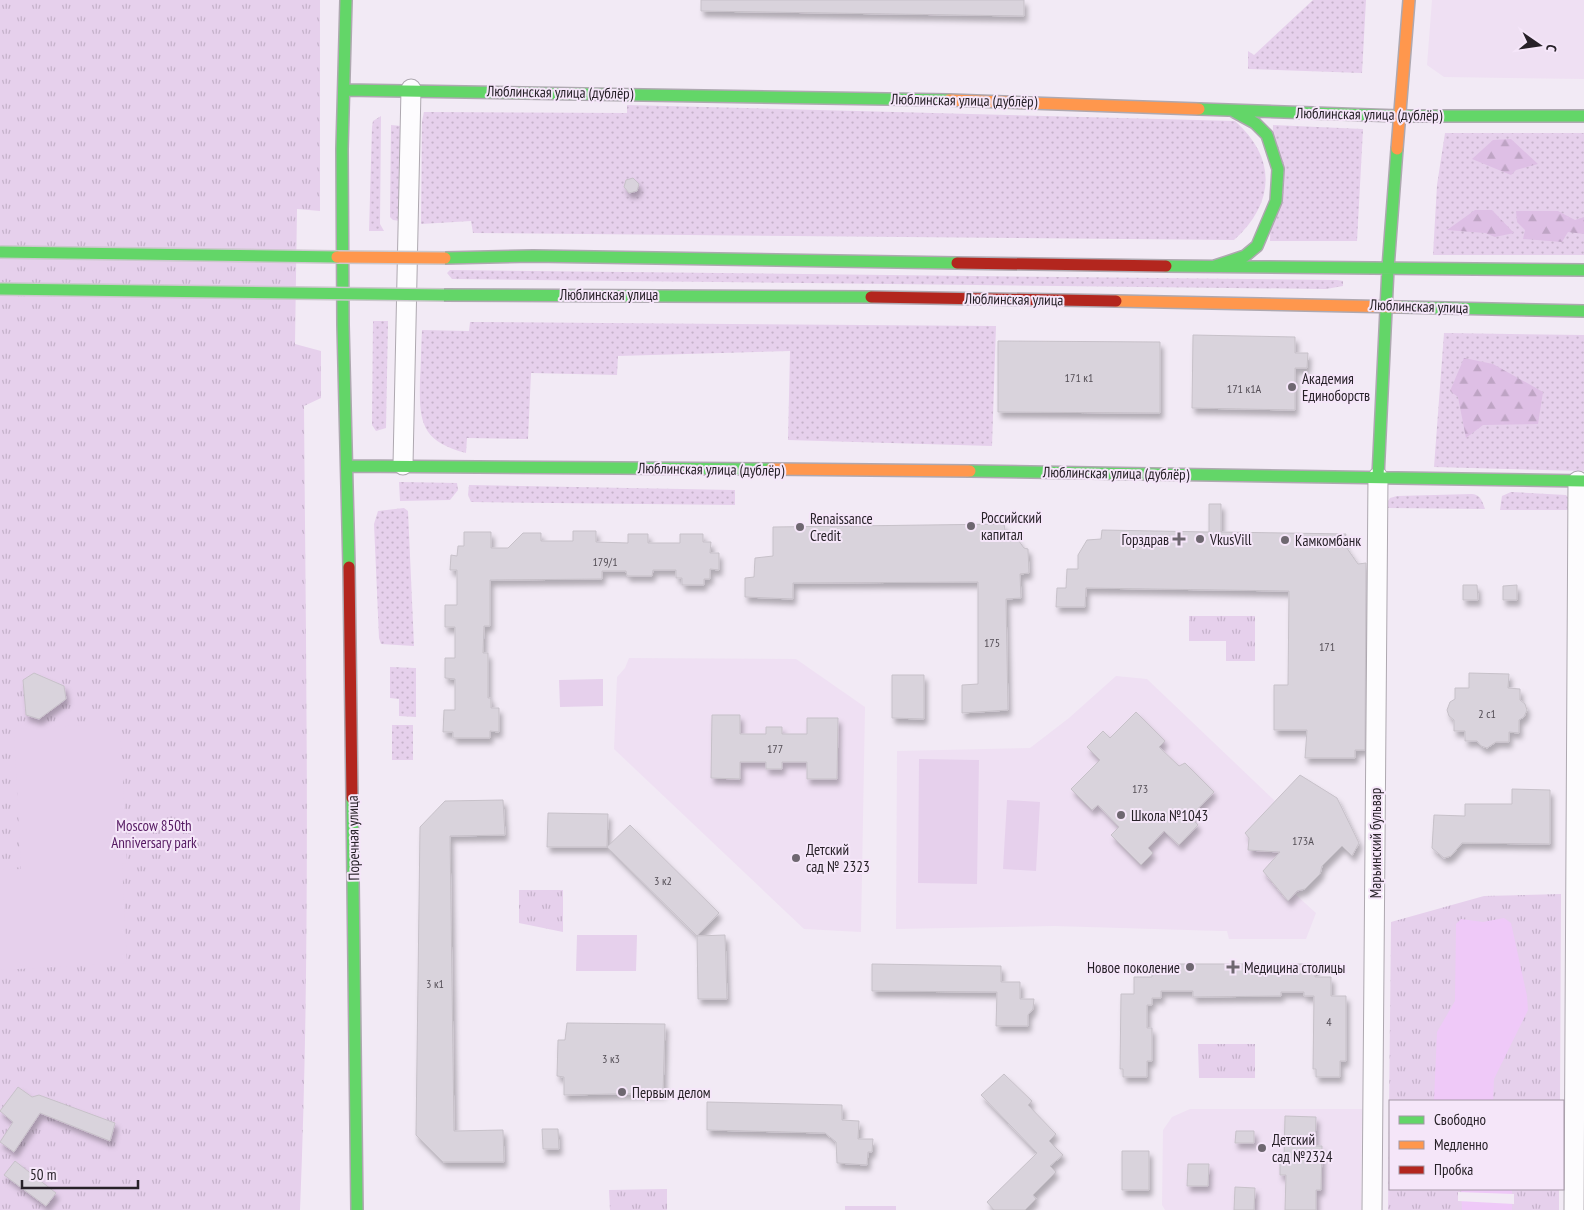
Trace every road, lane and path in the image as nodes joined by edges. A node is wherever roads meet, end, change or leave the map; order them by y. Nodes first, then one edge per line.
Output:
1 (346, 0) edge
2 (1409, 0) edge
3 (345, 90) junction
4 (411, 90) junction
5 (1232, 111) junction
6 (1399, 116) junction
7 (1584, 116) edge
8 (0, 252) edge
9 (1214, 266) junction
10 (1388, 268) junction
11 (1584, 270) edge
12 (0, 289) edge
13 (1386, 306) junction
14 (1584, 311) edge
15 (403, 465) junction
16 (348, 466) junction
17 (1378, 477) junction
18 (1581, 481) edge
19 (357, 1210) edge
20 (1372, 1210) edge
21 (1574, 1210) edge

1 - 3 main road, Поречная улица
2 - 6 main road
3 - 4 main road, Люблинская улица (дублёр)
3 - 16 main road, Поречная улица
4 - 5 main road, Люблинская улица (дублёр)
4 - 15 street
5 - 6 main road, Люблинская улица (дублёр)
5 - 9 main road
6 - 7 main road, Люблинская улица (дублёр)
6 - 10 main road
8 - 9 main road, bridge
9 - 10 main road
10 - 11 main road
10 - 13 main road
12 - 13 main road, Люблинская улица, bridge
13 - 14 main road, Люблинская улица
13 - 17 main road
15 - 16 main road, Люблинская улица (дублёр)
15 - 17 main road, Люблинская улица (дублёр)
16 - 19 main road, Поречная улица
17 - 18 main road, Люблинская улица (дублёр)
17 - 20 street, Марьинский бульвар
18 - 21 street

